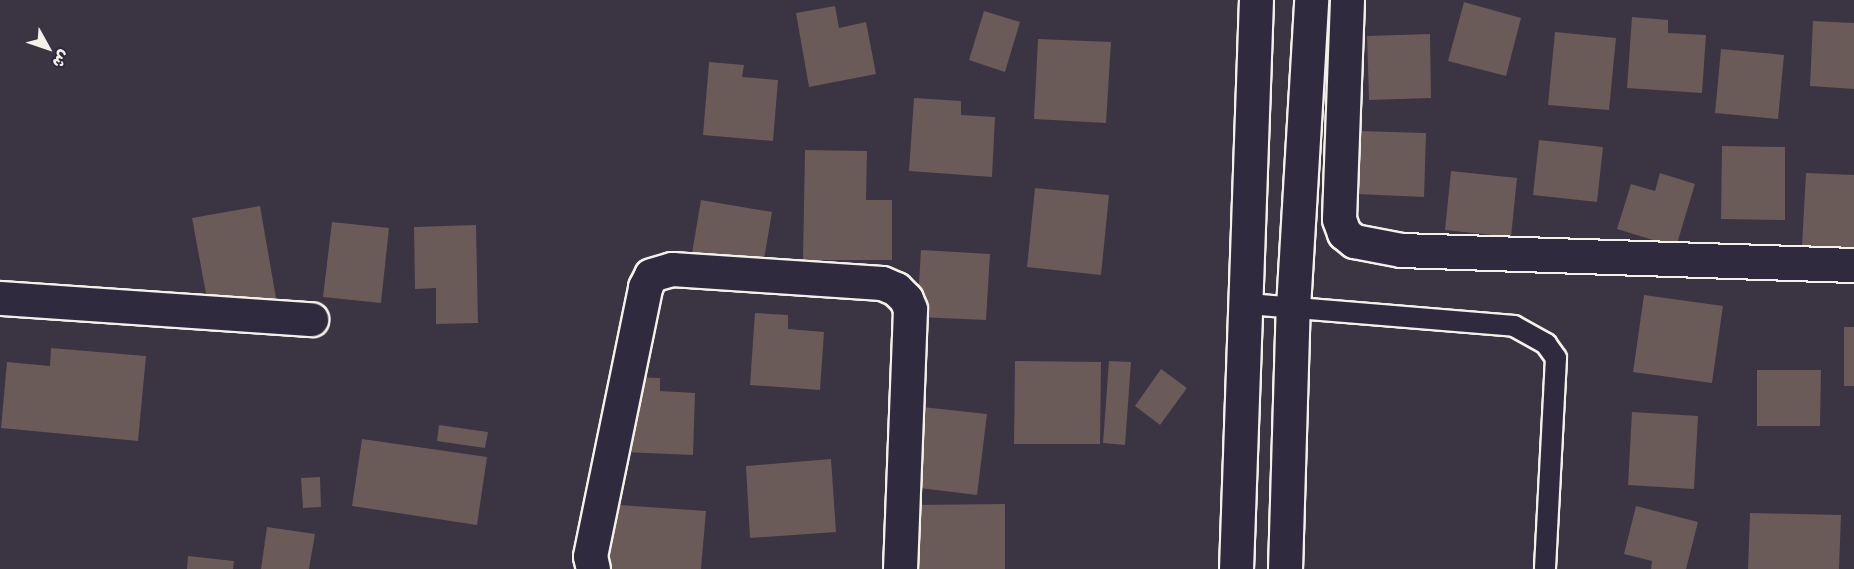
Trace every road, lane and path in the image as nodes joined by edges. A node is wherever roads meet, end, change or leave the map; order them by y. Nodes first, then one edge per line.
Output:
1 (1256, 0) edge
2 (1311, 0) edge
3 (1347, 0) edge
4 (1305, 104) junction
5 (1343, 108) junction
6 (1854, 266) edge
7 (0, 298) edge
8 (1248, 304) junction
9 (1293, 307) junction
10 (311, 319) dead end
11 (593, 569) edge
12 (900, 569) edge
13 (1236, 569) edge
14 (1286, 569) edge
15 (1545, 569) edge

1 - 8 street
2 - 4 street
3 - 5 street
4 - 5 street
4 - 9 street
5 - 6 street
7 - 10 street
8 - 9 lane
8 - 13 street
9 - 14 street
9 - 15 lane
11 - 12 street

